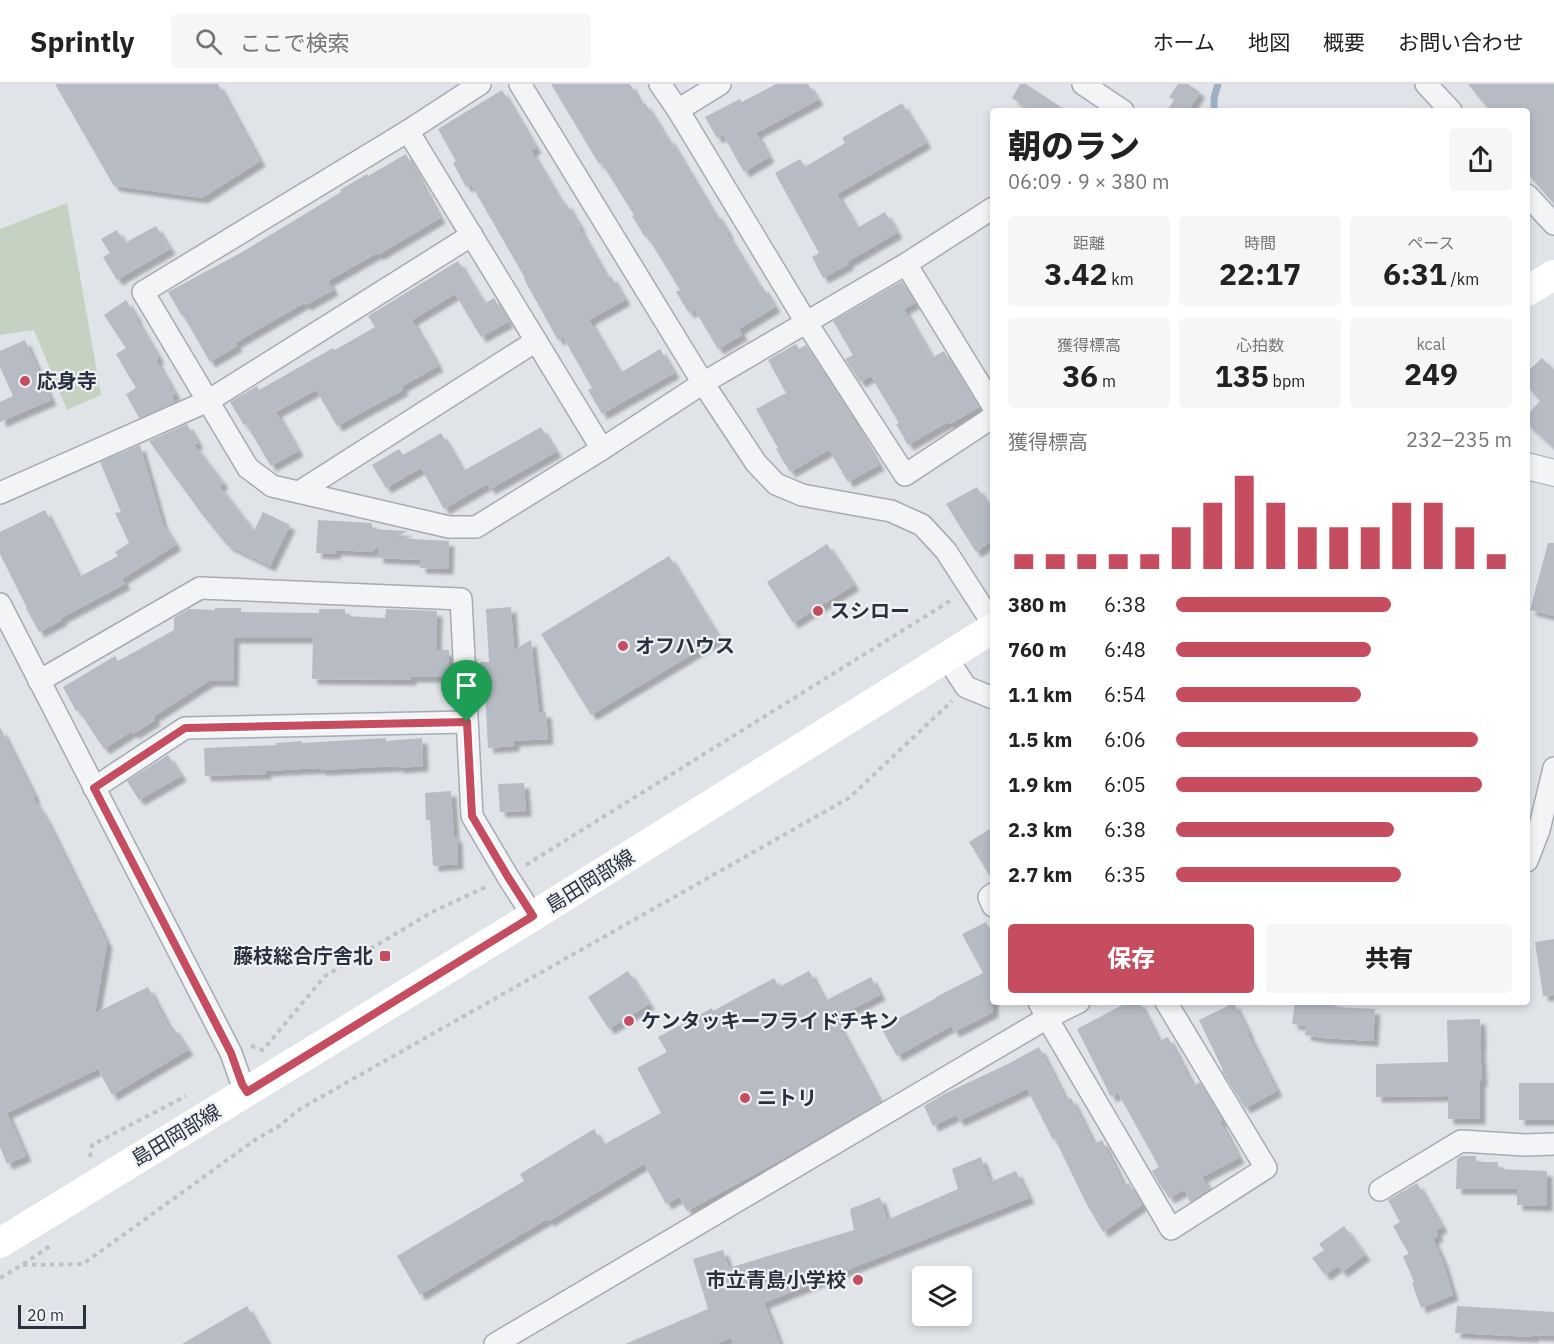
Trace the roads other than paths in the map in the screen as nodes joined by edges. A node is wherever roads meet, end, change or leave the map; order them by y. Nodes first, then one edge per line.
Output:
1 (480, 84) edge
2 (520, 84) edge
3 (660, 84) edge
4 (720, 84) edge
5 (1083, 84) edge
6 (1426, 84) edge
7 (1119, 108) edge
8 (1448, 108) edge
9 (678, 110) junction
10 (408, 130) junction
11 (1530, 198) edge
12 (990, 210) edge
13 (1554, 224) edge
14 (472, 235) junction
15 (906, 264) junction
16 (1554, 275) edge
17 (1530, 289) edge
18 (806, 322) junction
19 (536, 341) junction
20 (703, 383) junction
21 (208, 401) junction
22 (990, 401) edge
23 (990, 419) edge
24 (602, 449) junction
25 (1530, 467) edge
26 (1554, 473) edge
27 (299, 492) junction
28 (0, 493) edge
29 (1, 609) edge
30 (990, 621) edge
31 (990, 628) edge
32 (947, 658) junction
33 (39, 681) junction
34 (990, 697) edge
35 (467, 722) junction
36 (1554, 768) edge
37 (94, 788) junction
38 (1540, 831) edge
39 (1530, 854) edge
40 (533, 916) junction
41 (1066, 1005) edge
42 (1168, 1005) edge
43 (1043, 1010) edge
44 (247, 1092) junction
45 (1554, 1144) edge
46 (1380, 1190) dead end
47 (0, 1242) edge
48 (501, 1342) edge

1 - 10 street
2 - 20 street
3 - 9 street
4 - 9 street
5 - 7 street
6 - 8 street
9 - 18 street
10 - 14 street
10 - 21 street
11 - 13 street
12 - 15 street
14 - 19 street
14 - 21 street
15 - 18 street
15 - 22 street
16 - 17 main road
18 - 20 street
18 - 23 street
19 - 24 street
19 - 27 street
20 - 24 street
20 - 30 street
21 - 27 street
21 - 28 street
24 - 27 street
25 - 26 street
29 - 33 street
31 - 32 main road, 島田岡部線
32 - 34 street
32 - 40 main road, 島田岡部線
33 - 35 street
33 - 37 street
35 - 37 street
35 - 40 street
36 - 38 street
37 - 44 street
38 - 39 street
40 - 44 main road, 島田岡部線
41 - 43 street
42 - 43 street
43 - 48 street
44 - 47 main road, 島田岡部線
45 - 46 street

